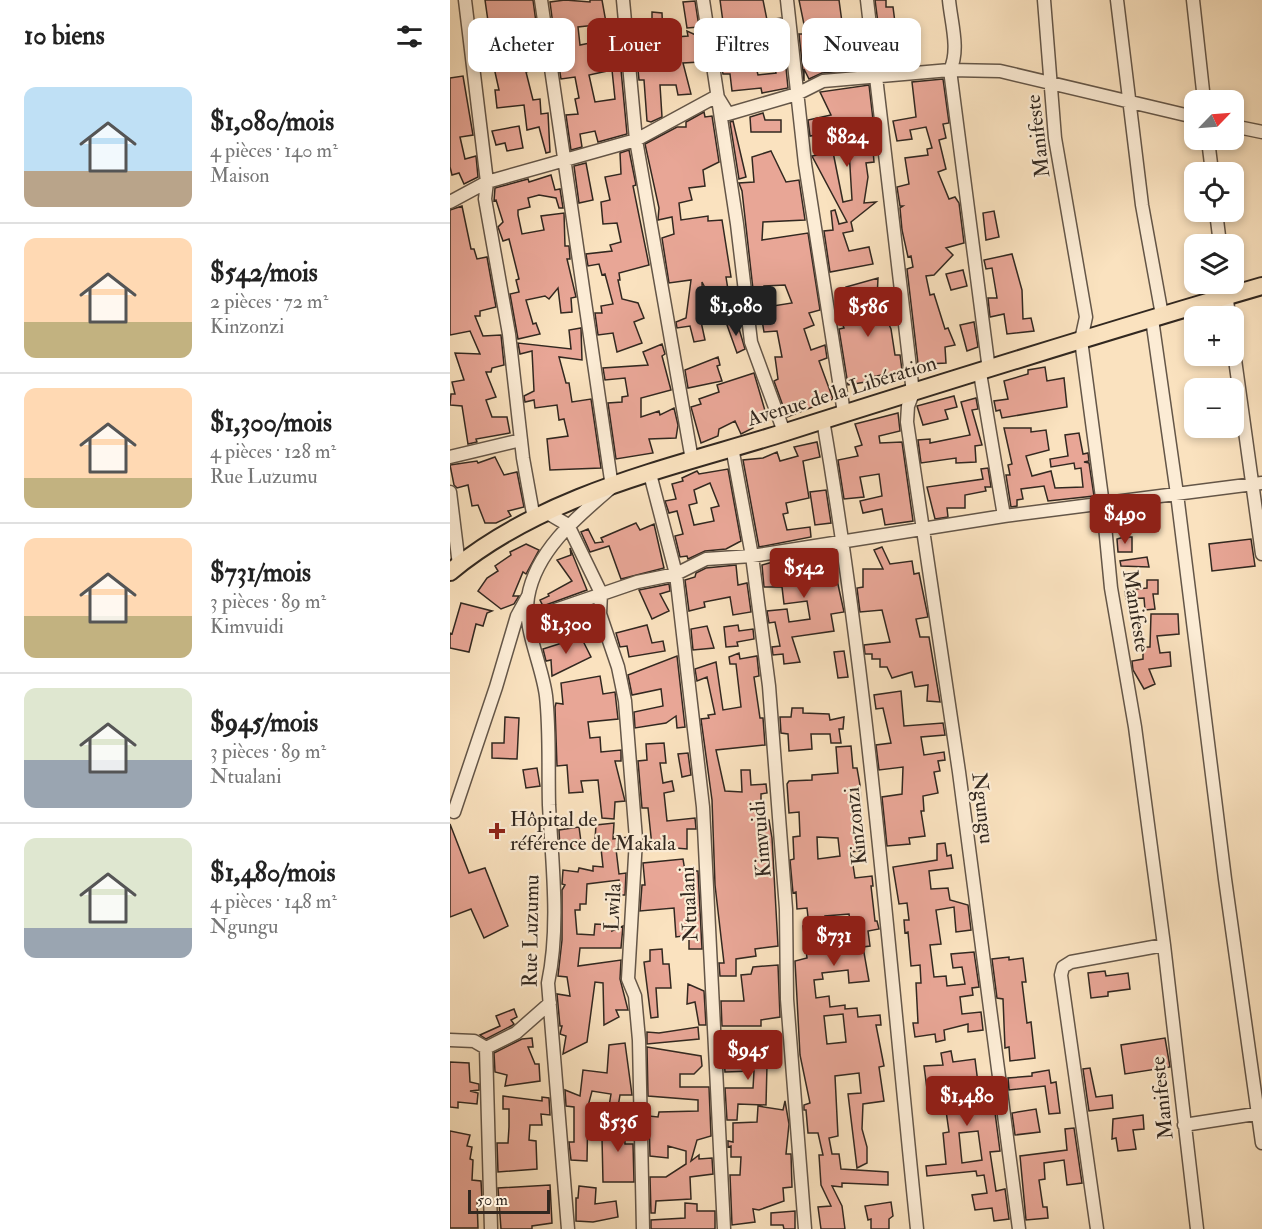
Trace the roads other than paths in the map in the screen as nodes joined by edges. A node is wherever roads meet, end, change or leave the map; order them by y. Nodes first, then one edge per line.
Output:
1 (465, 0) edge
2 (541, 0) edge
3 (623, 0) edge
4 (703, 0) edge
5 (787, 0) edge
6 (867, 0) edge
7 (949, 0) edge
8 (1044, 0) edge
9 (1117, 0) edge
10 (1193, 0) edge
11 (950, 70) junction
12 (876, 76) junction
13 (1051, 81) junction
14 (1203, 90) edge
15 (797, 94) junction
16 (717, 96) junction
17 (1130, 100) junction
18 (1184, 114) edge
19 (1244, 128) edge
20 (1262, 132) edge
21 (636, 140) junction
22 (566, 160) junction
23 (487, 182) junction
24 (450, 202) edge
25 (1262, 285) edge
26 (1244, 287) edge
27 (1215, 294) edge
28 (1157, 317) junction
29 (1081, 340) junction
30 (1237, 366) edge
31 (985, 371) junction
32 (913, 393) junction
33 (844, 413) junction
34 (823, 420) junction
35 (784, 432) junction
36 (521, 440) junction
37 (732, 447) junction
38 (450, 457) edge
39 (692, 460) junction
40 (650, 474) junction
41 (1257, 484) edge
42 (612, 487) junction
43 (450, 492) edge
44 (1178, 494) junction
45 (1103, 505) junction
46 (540, 516) junction
47 (1004, 516) junction
48 (567, 525) junction
49 (924, 528) junction
50 (843, 541) junction
51 (1262, 554) edge
52 (752, 556) junction
53 (455, 568) edge
54 (676, 574) junction
55 (601, 593) junction
56 (529, 595) junction
57 (529, 619) junction
58 (454, 812) dead end
59 (1164, 945) junction
60 (550, 1003) junction
61 (450, 1040) edge
62 (486, 1048) junction
63 (1260, 1113) edge
64 (1184, 1125) junction
65 (1262, 1143) edge
66 (491, 1229) edge
67 (568, 1229) edge
68 (643, 1229) edge
69 (724, 1229) edge
70 (806, 1229) edge
71 (916, 1229) edge
72 (1019, 1229) edge
73 (1098, 1229) edge
74 (1197, 1229) edge

1 - 23 street
2 - 22 street
3 - 21 street
4 - 16 street
5 - 15 street
6 - 12 street, Ngungu
7 - 11 street
8 - 13 street, Manifeste
9 - 17 street
10 - 14 street
11 - 12 street
11 - 13 street
11 - 31 street
12 - 15 street
12 - 32 street, Ngungu
13 - 17 street
13 - 29 street, Manifeste
15 - 16 street
15 - 33 street
16 - 21 street
16 - 35 street
17 - 18 street
17 - 28 street
19 - 20 street
21 - 22 street
21 - 39 street
22 - 23 street
22 - 42 street
23 - 24 street
23 - 36 street
25 - 26 highway, Avenue de la Libération
27 - 28 highway, Avenue de la Libération
28 - 29 highway, Avenue de la Libération
28 - 44 street
29 - 31 highway, Avenue de la Libération
29 - 45 street, Manifeste
30 - 41 street
31 - 32 highway, Avenue de la Libération
31 - 47 street
32 - 33 highway, Avenue de la Libération
32 - 49 street, Ngungu
33 - 34 highway, Avenue de la Libération
34 - 35 highway, Avenue de la Libération
34 - 50 street, Kinzonzi
35 - 37 highway, Avenue de la Libération
36 - 38 street
36 - 46 street
37 - 39 highway, Avenue de la Libération
37 - 52 street, Kimvuidi
39 - 40 highway, Avenue de la Libération
40 - 42 highway, Avenue de la Libération
40 - 54 street, Ntualani
41 - 44 street
41 - 51 street
42 - 46 highway, Avenue de la Libération
42 - 48 street, Rue Luzumu
43 - 53 street
44 - 45 street
44 - 63 street
45 - 47 street
45 - 59 street, Manifeste
46 - 48 street
46 - 53 highway, Avenue de la Libération
47 - 49 street
48 - 55 street, Lwila
48 - 56 street, Rue Luzumu
49 - 50 street
49 - 72 street, Ngungu
50 - 52 street
50 - 71 street, Kinzonzi
52 - 54 street
52 - 70 street, Kimvuidi
54 - 55 street
54 - 69 street, Ntualani
55 - 57 street
55 - 68 street, Lwila
56 - 57 street, Rue Luzumu
56 - 58 street
57 - 60 street, Rue Luzumu
59 - 64 street, Manifeste
59 - 73 street
60 - 62 street
60 - 67 street, Rue Luzumu
61 - 62 street
62 - 66 street
63 - 64 street
63 - 65 street
64 - 74 street, Manifeste

